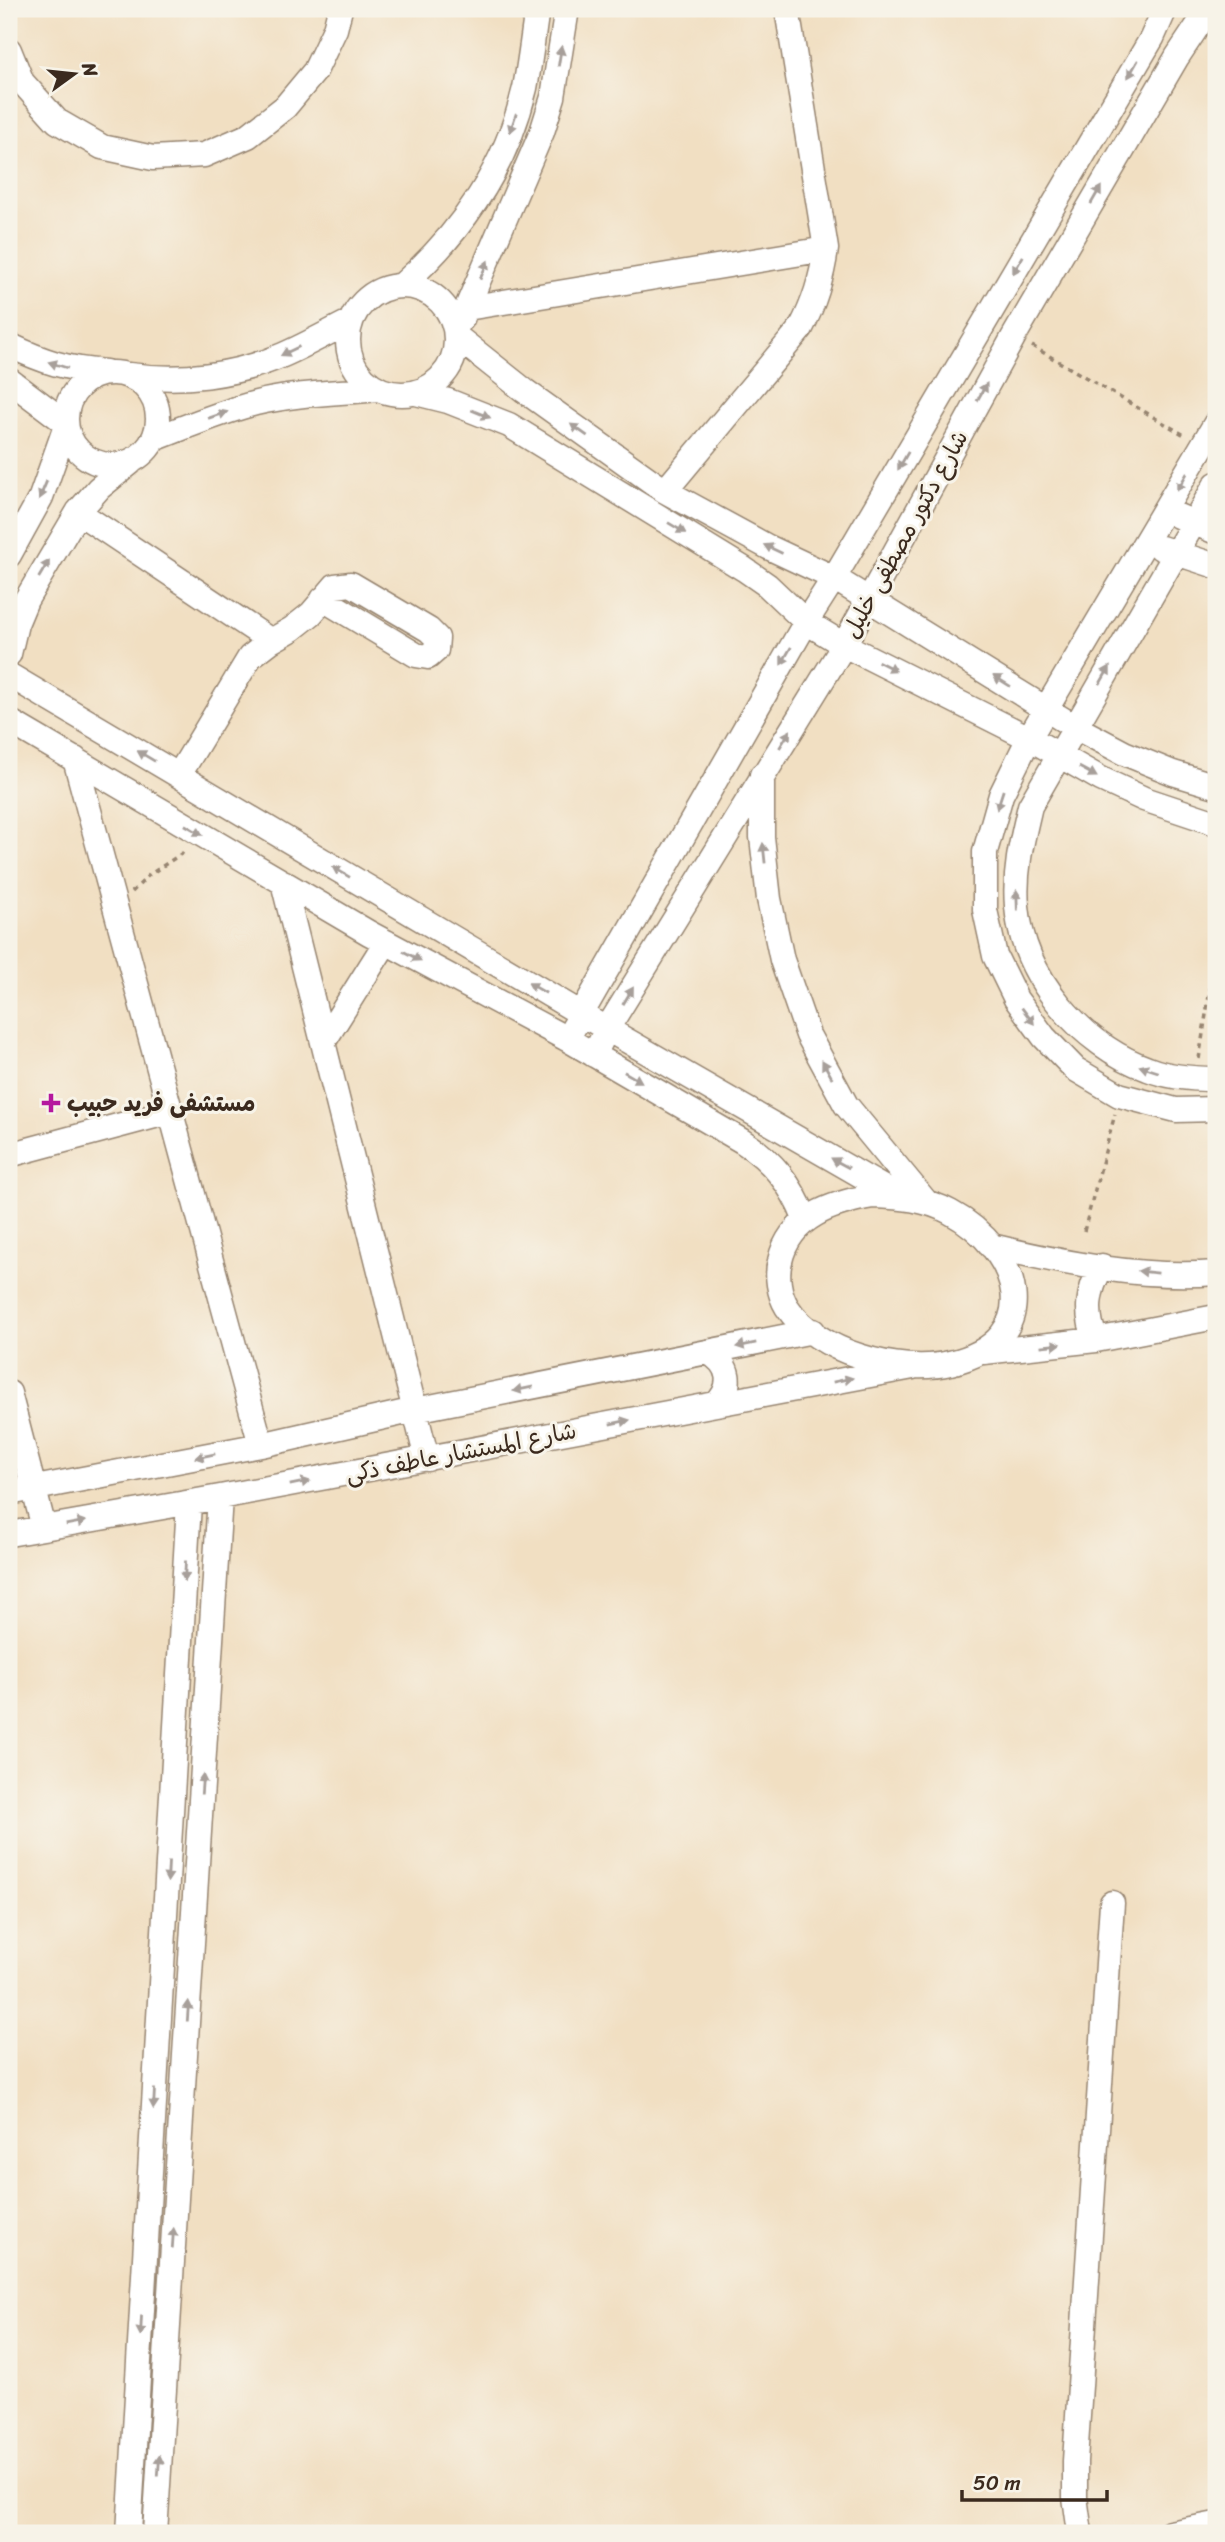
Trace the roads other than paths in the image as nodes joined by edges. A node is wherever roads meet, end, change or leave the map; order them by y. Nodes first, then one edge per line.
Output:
1 (340, 9) edge
2 (537, 9) edge
3 (568, 9) edge
4 (788, 9) edge
5 (1165, 9) edge
6 (1185, 9) edge
7 (1209, 9) edge
8 (9, 50) edge
9 (826, 249) junction
10 (402, 285) junction
11 (467, 308) junction
12 (351, 321) junction
13 (457, 334) junction
14 (9, 345) edge
15 (118, 373) junction
16 (9, 380) edge
17 (379, 389) junction
18 (416, 393) junction
19 (1216, 423) edge
20 (66, 424) junction
21 (154, 439) junction
22 (131, 462) junction
23 (1216, 484) edge
24 (665, 491) junction
25 (1167, 510) junction
26 (78, 512) junction
27 (1192, 524) junction
28 (16, 526) edge
29 (1216, 532) edge
30 (1147, 542) junction
31 (1175, 554) junction
32 (9, 555) edge
33 (1216, 566) edge
34 (834, 578) junction
35 (869, 599) junction
36 (323, 600) dead end
37 (806, 622) junction
38 (271, 641) junction
39 (844, 645) junction
40 (9, 654) edge
41 (9, 675) edge
42 (1046, 708) junction
43 (9, 721) edge
44 (1075, 727) junction
45 (1028, 738) junction
46 (1058, 755) junction
47 (75, 760) junction
48 (179, 775) junction
49 (762, 775) junction
50 (1216, 786) edge
51 (1216, 823) edge
52 (283, 882) junction
53 (389, 901) junction
54 (377, 938) junction
55 (580, 1013) junction
56 (607, 1029) junction
57 (567, 1039) junction
58 (324, 1041) junction
59 (594, 1055) junction
60 (1206, 1079) edge
61 (1216, 1109) edge
62 (170, 1112) junction
63 (776, 1127) junction
64 (760, 1152) junction
65 (9, 1155) edge
66 (899, 1196) junction
67 (926, 1202) junction
68 (805, 1219) junction
69 (991, 1246) junction
70 (1102, 1266) junction
71 (1216, 1273) edge
72 (1216, 1317) edge
73 (813, 1331) junction
74 (1096, 1340) junction
75 (708, 1352) junction
76 (984, 1352) junction
77 (913, 1367) junction
78 (9, 1393) edge
79 (716, 1404) junction
80 (415, 1410) junction
81 (261, 1445) junction
82 (427, 1459) junction
83 (34, 1489) junction
84 (9, 1493) edge
85 (220, 1497) junction
86 (9, 1503) edge
87 (189, 1503) junction
88 (44, 1528) junction
89 (13, 1534) edge
90 (1112, 1903) dead end
91 (1216, 2524) edge
92 (129, 2533) edge
93 (155, 2533) edge
94 (1080, 2533) edge
95 (1170, 2533) edge

1 - 8 street
2 -> 10 street
11 -> 3 street
4 - 9 street
5 -> 34 street, شارع دكتور مصطفى خليل
6 - 7 street
35 -> 7 street, شارع دكتور مصطفى خليل
9 - 11 street
9 - 24 street
10 - 12 street
10 - 13 street
11 - 13 street
12 -> 15 street
12 - 17 street
13 - 18 street
24 -> 13 street
15 -> 14 street
15 - 20 street
15 - 21 street
16 - 20 street
17 - 18 street
21 -> 17 street
18 -> 37 street
19 -> 25 street
20 - 22 street
20 -> 28 street
21 - 22 street
22 - 26 street
23 - 27 street
34 -> 24 street
25 - 27 street
25 - 30 street
26 - 38 street
40 -> 26 street
27 - 29 street
27 - 31 street
28 - 32 street
30 - 31 street
30 - 42 street
31 - 33 street
44 -> 31 street
34 - 35 street
34 - 37 street, شارع دكتور مصطفى خليل
35 - 39 street, شارع دكتور مصطفى خليل
42 -> 35 street
36 - 38 street
37 - 39 street
37 -> 55 street, شارع دكتور مصطفى خليل
38 - 48 street
39 -> 45 street
49 -> 39 street, شارع دكتور مصطفى خليل
48 -> 41 street
42 - 44 street
42 - 45 street
43 - 47 street
44 - 46 street
44 - 50 street
45 - 46 street
45 -> 61 street
46 -> 51 street
60 -> 46 street
47 -> 52 street
47 - 62 street
53 -> 48 street
56 -> 49 street, شارع دكتور مصطفى خليل
67 -> 49 street
52 - 54 street
52 - 58 street
53 - 54 street
55 -> 53 street
54 -> 57 street
54 - 58 street
55 - 56 street
55 - 57 street, شارع دكتور مصطفى خليل
56 - 59 street, شارع دكتور مصطفى خليل
56 - 63 street
57 - 59 street
58 - 80 street
59 -> 64 street
62 - 65 street
62 - 81 street
63 - 64 street
66 -> 63 street
64 - 68 street
66 - 67 street
66 - 68 street
67 - 69 street
68 - 73 street
69 - 70 street
69 - 76 street
71 -> 70 street
70 - 74 street
72 - 74 street
73 -> 75 street, شارع المستشار عاطف ذكى
73 - 77 street
76 -> 74 street
75 - 79 street
75 -> 80 street, شارع المستشار عاطف ذكى
76 - 77 street
79 -> 77 street, شارع المستشار عاطف ذكى
78 - 83 street
82 -> 79 street, شارع المستشار عاطف ذكى
80 - 81 street, شارع المستشار عاطف ذكى
80 - 82 street
81 -> 83 street, شارع المستشار عاطف ذكى
85 -> 82 street, شارع المستشار عاطف ذكى
83 - 84 street, شارع المستشار عاطف ذكى
83 - 88 street
85 - 87 street, شارع المستشار عاطف ذكى
93 -> 85 street
86 - 89 street
88 -> 87 street, شارع المستشار عاطف ذكى
87 -> 92 street
88 - 89 street, شارع المستشار عاطف ذكى
90 - 94 street
91 - 95 street

